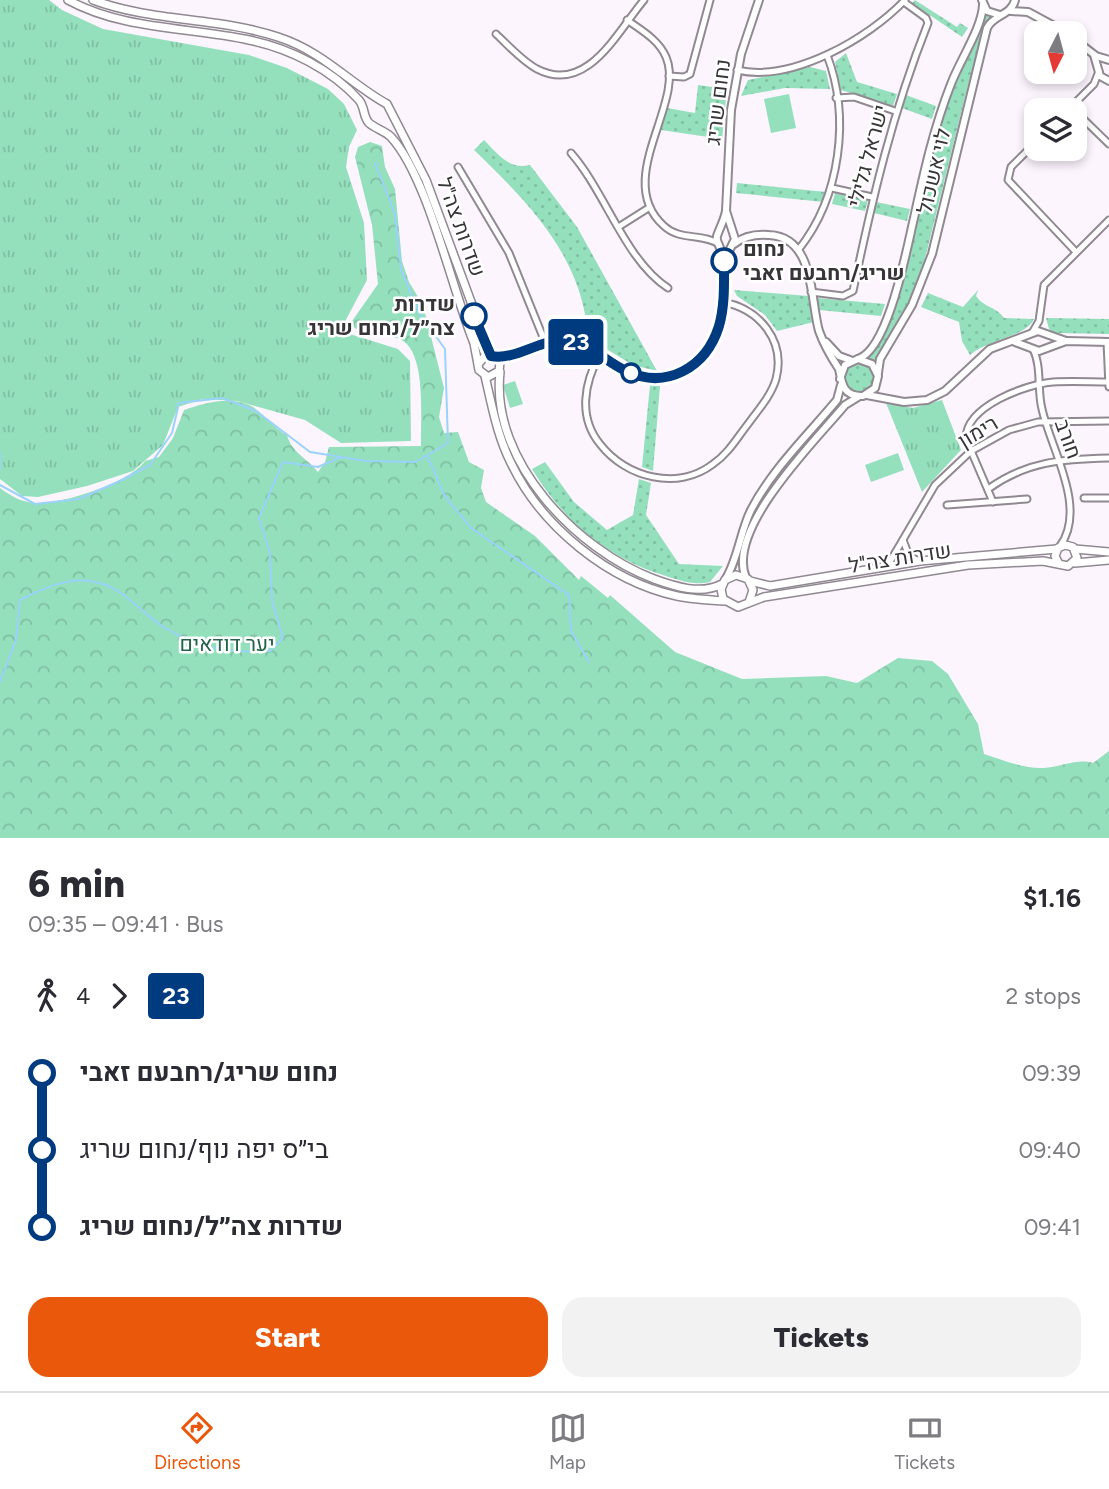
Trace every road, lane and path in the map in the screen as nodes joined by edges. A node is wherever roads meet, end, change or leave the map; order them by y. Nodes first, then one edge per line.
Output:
1 (68, 0) edge
2 (93, 0) edge
3 (644, 0) edge
4 (710, 0) edge
5 (759, 0) edge
6 (1015, 0) edge
7 (904, 1) edge
8 (983, 2) edge
9 (1028, 12) junction
10 (1005, 13) junction
11 (628, 20) junction
12 (1045, 21) edge
13 (496, 34) dead end
14 (1087, 49) edge
15 (1093, 54) junction
16 (827, 55) junction
17 (1109, 60) edge
18 (737, 70) junction
19 (1099, 70) junction
20 (669, 76) junction
21 (1109, 81) edge
22 (1091, 86) junction
23 (836, 98) junction
24 (1079, 98) edge
25 (376, 101) junction
26 (366, 111) junction
27 (895, 111) junction
28 (391, 114) junction
29 (1087, 124) edge
30 (376, 127) junction
31 (1109, 144) edge
32 (571, 153) dead end
33 (1024, 154) edge
34 (458, 167) dead end
35 (832, 188) junction
36 (872, 197) junction
37 (650, 207) junction
38 (726, 211) junction
39 (1109, 220) edge
40 (620, 226) junction
41 (731, 231) junction
42 (719, 232) junction
43 (752, 236) junction
44 (702, 239) junction
45 (720, 245) junction
46 (733, 245) junction
47 (799, 249) junction
48 (1076, 252) junction
49 (724, 261) junction
50 (668, 288) dead end
51 (811, 292) junction
52 (723, 302) junction
53 (1040, 320) junction
54 (818, 328) junction
55 (1045, 333) junction
56 (1032, 334) junction
57 (1066, 341) junction
58 (545, 342) junction
59 (1013, 342) junction
60 (1108, 342) edge
61 (1032, 349) junction
62 (1045, 349) junction
63 (517, 352) junction
64 (600, 354) junction
65 (491, 356) junction
66 (855, 359) junction
67 (480, 362) junction
68 (1038, 363) junction
69 (500, 368) junction
70 (485, 376) junction
71 (878, 376) junction
72 (840, 381) junction
73 (1109, 384) edge
74 (1038, 385) junction
75 (862, 396) junction
76 (893, 400) junction
77 (1045, 421) junction
78 (1109, 421) edge
79 (971, 451) junction
80 (1060, 458) junction
81 (1109, 458) edge
82 (988, 489) junction
83 (1084, 498) dead end
84 (1109, 498) edge
85 (1027, 499) dead end
86 (993, 502) junction
87 (947, 505) dead end
88 (1068, 525) junction
89 (903, 540) junction
90 (1058, 548) junction
91 (1074, 548) junction
92 (1109, 552) edge
93 (1109, 560) edge
94 (922, 561) junction
95 (1074, 563) junction
96 (1059, 564) junction
97 (885, 567) junction
98 (748, 579) junction
99 (724, 582) junction
100 (724, 601) junction
101 (749, 602) junction

1 - 26 main road
2 - 25 main road
3 - 11 street
4 - 20 street
5 - 18 street, נחום שריג
6 - 9 street
6 - 10 street, לוי אשכול
7 - 16 street
7 - 27 street, ישראל גלילי
8 - 10 street
8 - 66 street, לוי אשכול
9 - 10 street
9 - 12 street
10 - 71 street, לוי אשכול
11 - 13 street
11 - 20 street
14 - 15 street
15 - 17 street
15 - 19 street
16 - 18 street
16 - 23 street
17 - 19 street
18 - 38 street, נחום שריג
19 - 21 street
19 - 22 street
20 - 37 street
21 - 22 street
22 - 24 street
23 - 27 street
23 - 35 street
25 - 26 main road
25 - 28 main road
26 - 30 main road
27 - 36 street, ישראל גלילי
28 - 30 main road
28 - 65 main road, שדרות צה"ל
29 - 31 street
30 - 67 main road, שדרות צה"ל
32 - 40 street
33 - 48 street
34 - 58 street
35 - 36 street
35 - 47 street
36 - 51 street, ישראל גלילי
37 - 40 street
37 - 44 street
38 - 41 street, נחום שריג
38 - 42 street, נחום שריג
39 - 48 street
40 - 50 street
41 - 42 street
41 - 43 street
41 - 46 street, נחום שריג
42 - 44 street
42 - 45 street
43 - 46 street
43 - 47 street
44 - 45 street
45 - 46 street
45 - 49 street
46 - 49 street
47 - 51 street
48 - 53 street
49 - 52 street
51 - 54 street
52 - 64 street
52 - 64 street
53 - 55 street
53 - 56 street
54 - 66 street
54 - 72 street
55 - 56 street
55 - 57 street
55 - 62 street
56 - 59 street
56 - 61 street
57 - 60 street
57 - 62 street
58 - 63 street
58 - 64 street
59 - 61 street
59 - 76 street
60 - 73 street
61 - 62 street
61 - 68 street, חורב
62 - 68 street, חורב
63 - 65 street
63 - 69 street
65 - 67 main road
65 - 69 main road
66 - 71 street
66 - 72 street
67 - 70 main road
68 - 74 street, חורב
69 - 70 main road
69 - 99 main road
70 - 100 main road
71 - 75 street
71 - 76 street
72 - 75 street
72 - 99 street
73 - 74 street
74 - 77 street, חורב
74 - 79 street
75 - 76 street
75 - 98 street
77 - 78 street, רימון
77 - 79 street, רימון
77 - 80 street, חורב
79 - 82 street
79 - 89 street, רימון
80 - 81 street
80 - 82 street
80 - 88 street, חורב
82 - 86 street
83 - 84 street
85 - 86 street
86 - 87 street
88 - 90 street, חורב
88 - 91 street, חורב
89 - 94 street
89 - 97 street, רימון
90 - 91 main road
90 - 94 main road, שדרות צה"ל
90 - 96 main road
91 - 92 main road
91 - 95 main road
93 - 95 main road
94 - 97 main road, שדרות צה"ל
95 - 96 main road
96 - 101 main road, שדרות צה"ל
97 - 98 main road, שדרות צה"ל
98 - 99 main road
98 - 101 main road
99 - 100 main road
100 - 101 main road

